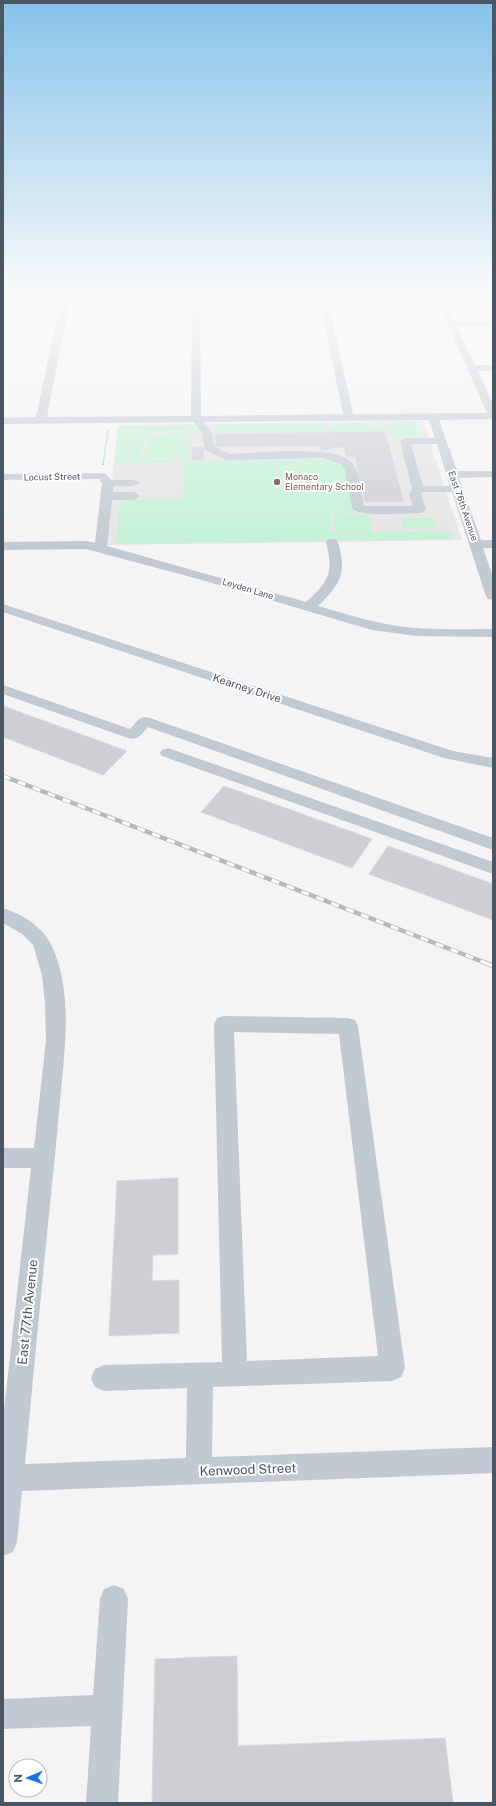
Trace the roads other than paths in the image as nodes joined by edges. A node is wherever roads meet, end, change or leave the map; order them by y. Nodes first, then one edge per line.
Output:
1 (50, 380) edge
2 (196, 380) edge
3 (342, 380) edge
4 (477, 380) edge
5 (493, 416) edge
6 (433, 417) junction
7 (196, 418) junction
8 (350, 418) junction
9 (41, 420) junction
10 (3, 421) edge
11 (441, 441) junction
12 (493, 474) edge
13 (452, 475) junction
14 (3, 477) edge
15 (105, 480) junction
16 (134, 483) dead end
17 (418, 489) junction
18 (457, 489) junction
19 (107, 496) junction
20 (134, 496) dead end
21 (332, 542) dead end
22 (476, 544) junction
23 (493, 544) edge
24 (3, 546) edge
25 (101, 548) junction
26 (493, 596) edge
27 (308, 607) junction
28 (3, 608) edge
29 (493, 633) edge
30 (3, 689) edge
31 (168, 754) dead end
32 (493, 763) edge
33 (493, 844) edge
34 (493, 868) edge
35 (3, 915) edge
36 (3, 1158) edge
37 (44, 1158) junction
38 (235, 1374) junction
39 (200, 1375) junction
40 (104, 1378) dead end
41 (493, 1460) edge
42 (199, 1471) junction
43 (6, 1478) edge
44 (3, 1542) edge
45 (114, 1599) dead end
46 (108, 1710) junction
47 (3, 1714) edge
48 (102, 1803) edge

1 - 9 street
2 - 7 street
3 - 8 street
4 - 5 street
5 - 6 street
6 - 8 street
6 - 11 street, East 76th Avenue
7 - 8 street
7 - 9 street
7 - 17 street
9 - 10 street
11 - 13 street, East 76th Avenue
11 - 17 street
12 - 13 street
13 - 18 street, East 76th Avenue
14 - 15 street, Locust Street
15 - 16 street, Locust Street
15 - 19 street
17 - 18 street
18 - 22 street, East 76th Avenue
19 - 20 street
19 - 25 street
21 - 27 street
22 - 23 street
22 - 26 street, East 76th Avenue
24 - 25 street, Leyden Lane
25 - 27 street, Leyden Lane
27 - 29 street, Leyden Lane
28 - 32 street, Kearney Drive
30 - 33 street
31 - 34 street
35 - 37 street, East 77th Avenue
36 - 37 street
37 - 43 street, East 77th Avenue
38 - 38 street
38 - 39 street
39 - 40 street
39 - 42 street
41 - 42 street, Kenwood Street
42 - 43 street, Kenwood Street
43 - 44 street, East 77th Avenue
45 - 46 street
46 - 47 street
46 - 48 street

